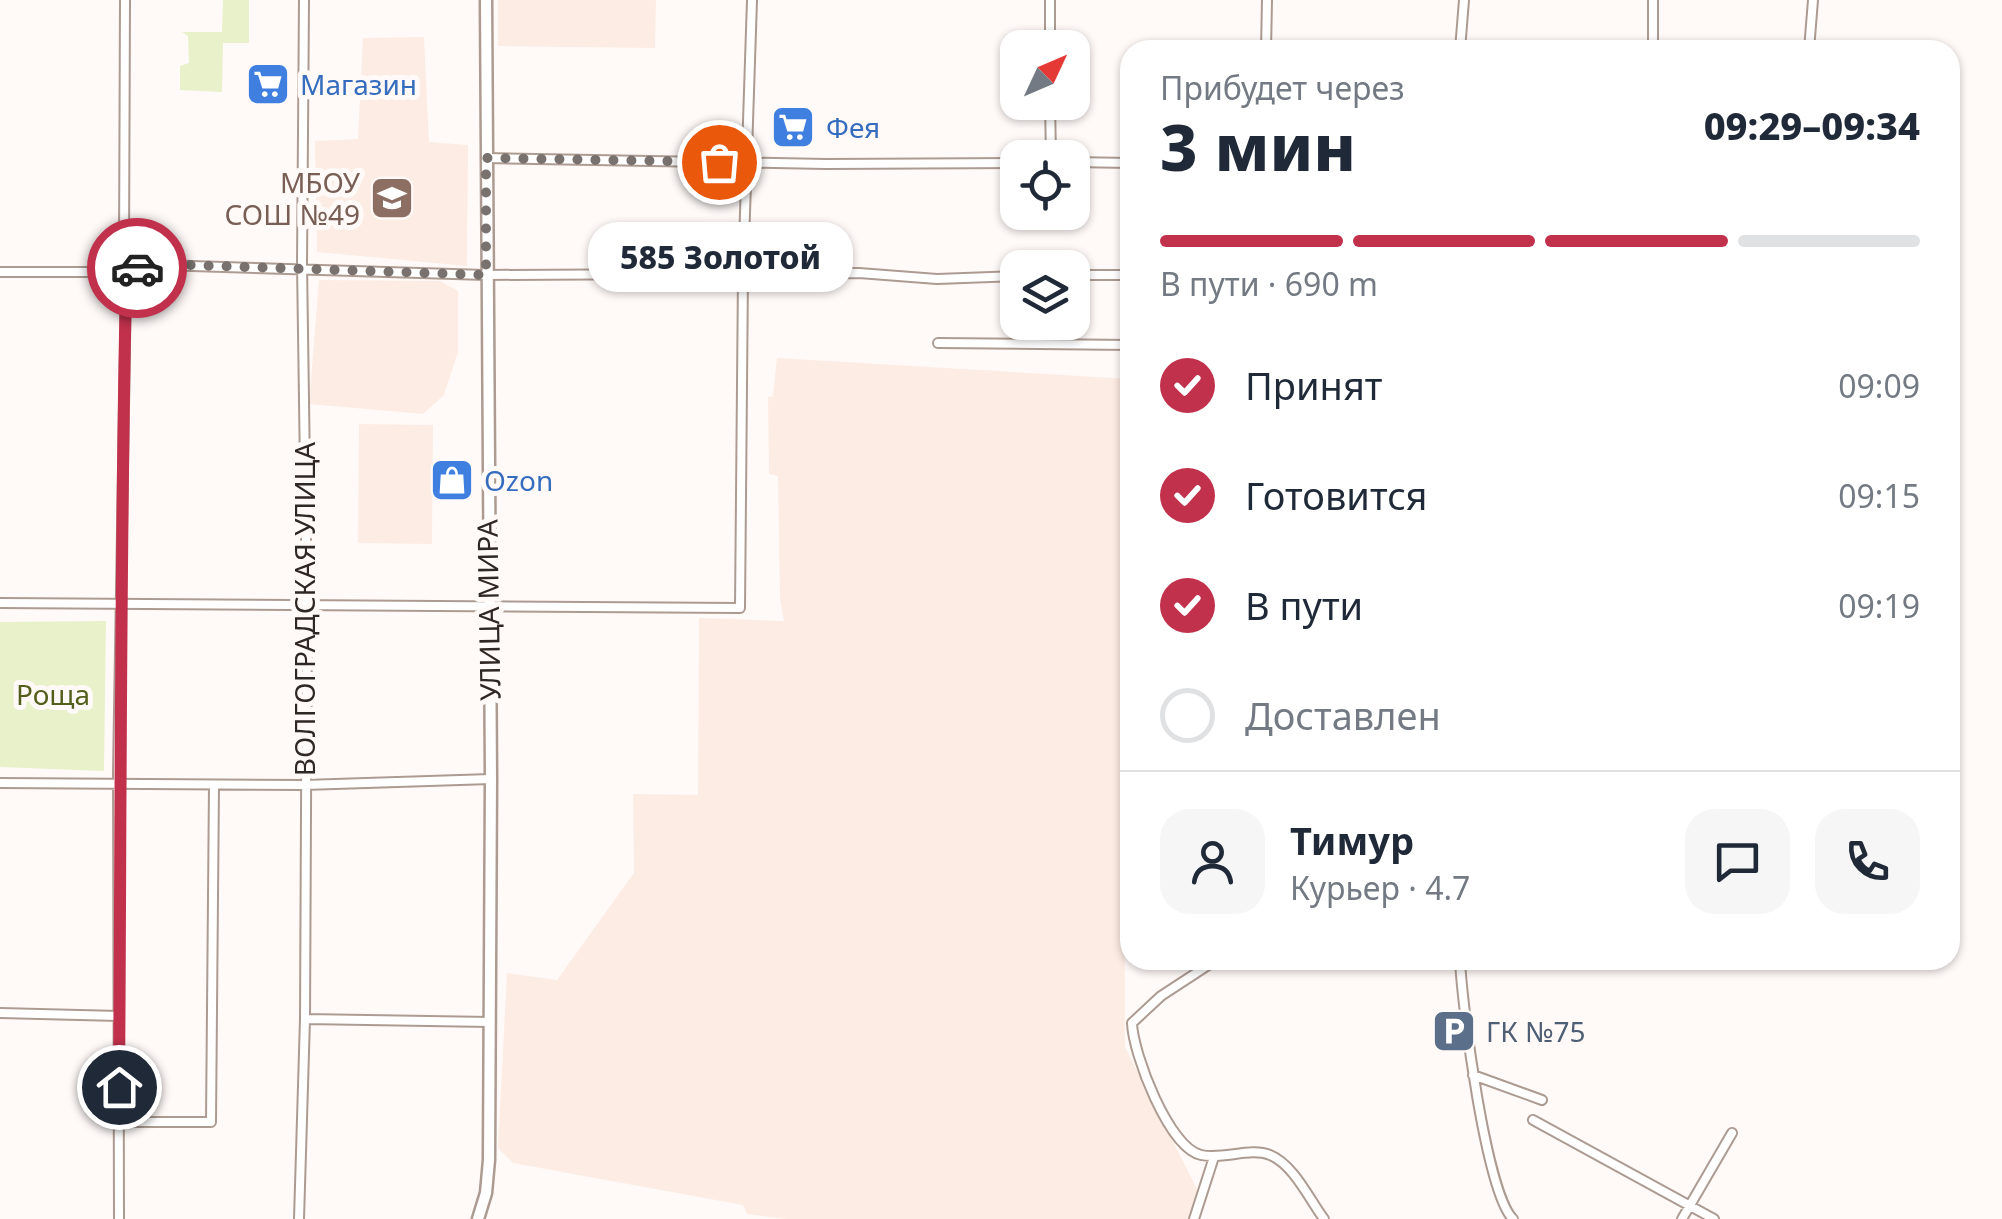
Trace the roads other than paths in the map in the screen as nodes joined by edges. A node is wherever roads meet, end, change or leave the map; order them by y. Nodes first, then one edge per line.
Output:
1 (125, 0) edge
2 (304, 0) edge
3 (486, 0) edge
4 (752, 0) edge
5 (1050, 0) edge
6 (1267, 0) edge
7 (1653, 0) edge
8 (1813, 0) edge
9 (1464, 1) edge
10 (1050, 30) edge
11 (1266, 40) edge
12 (1461, 40) edge
13 (1653, 40) edge
14 (1810, 40) edge
15 (486, 158) junction
16 (748, 162) junction
17 (1000, 162) edge
18 (1090, 162) edge
19 (1120, 162) edge
20 (129, 268) junction
21 (302, 268) junction
22 (0, 272) edge
23 (112, 272) junction
24 (742, 274) junction
25 (486, 275) junction
26 (1090, 275) edge
27 (1120, 275) edge
28 (1000, 277) edge
29 (126, 282) junction
30 (938, 343) dead end
31 (1120, 345) edge
32 (0, 603) edge
33 (122, 604) junction
34 (307, 605) junction
35 (487, 605) junction
36 (491, 779) junction
37 (0, 783) edge
38 (304, 784) junction
39 (118, 785) junction
40 (214, 785) junction
41 (1201, 970) edge
42 (1461, 970) edge
43 (0, 1014) edge
44 (120, 1016) junction
45 (305, 1020) junction
46 (490, 1022) junction
47 (1473, 1075) junction
48 (1542, 1100) dead end
49 (1533, 1120) dead end
50 (119, 1122) junction
51 (1732, 1133) dead end
52 (1214, 1157) junction
53 (1690, 1206) junction
54 (119, 1219) edge
55 (299, 1219) edge
56 (478, 1219) edge
57 (1194, 1219) edge
58 (1324, 1219) edge
59 (1513, 1219) edge
60 (1682, 1219) edge
61 (1714, 1219) edge

1 - 20 street
2 - 21 street, ВОЛГОГРАДСКАЯ УЛИЦА
3 - 15 main road, УЛИЦА МИРА
4 - 16 street
5 - 10 street
6 - 11 street
7 - 13 street
8 - 14 street
9 - 12 street
15 - 16 street
15 - 25 main road, УЛИЦА МИРА
16 - 17 street
16 - 24 street
18 - 19 street
20 - 21 street
20 - 23 street
20 - 29 street
21 - 25 street
21 - 34 street, ВОЛГОГРАДСКАЯ УЛИЦА
22 - 23 street
23 - 29 street
24 - 25 street
24 - 28 street
24 - 35 street
25 - 35 main road, УЛИЦА МИРА
26 - 27 street
29 - 33 street
30 - 31 street
32 - 33 street
33 - 34 street
33 - 39 street
34 - 35 street
34 - 38 street, ВОЛГОГРАДСКАЯ УЛИЦА
35 - 36 main road, УЛИЦА МИРА
36 - 38 street
36 - 46 main road, УЛИЦА МИРА
37 - 39 street
38 - 40 street
38 - 45 street, ВОЛГОГРАДСКАЯ УЛИЦА
39 - 40 street
39 - 44 street
40 - 50 street
41 - 52 street
42 - 47 street
43 - 44 street
44 - 50 street
45 - 46 street
45 - 55 street, ВОЛГОГРАДСКАЯ УЛИЦА
46 - 56 main road, УЛИЦА МИРА
47 - 48 street
47 - 59 street
49 - 53 street
50 - 54 street
51 - 53 street
52 - 57 street
52 - 58 street
53 - 60 street
53 - 61 street

